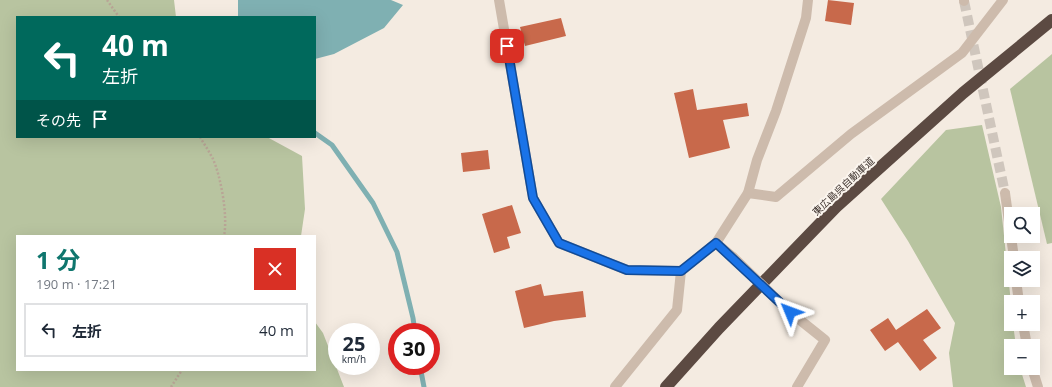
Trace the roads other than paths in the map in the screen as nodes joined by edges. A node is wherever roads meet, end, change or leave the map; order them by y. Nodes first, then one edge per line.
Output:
1 (499, 0) edge
2 (808, 0) edge
3 (1003, 0) edge
4 (1052, 20) edge
5 (748, 193) junction
6 (1005, 193) tunnel mouth
7 (716, 243) junction
8 (1013, 251) edge
9 (681, 271) junction
10 (1034, 375) edge
11 (615, 387) edge
12 (666, 387) edge
13 (797, 387) edge
14 (1038, 387) edge

1 - 9 street
2 - 5 street
3 - 5 street
4 - 12 highway, 東広島呉自動車道
5 - 7 street
6 - 8 street
7 - 9 street
7 - 13 street, bridge
9 - 11 street
10 - 14 street

